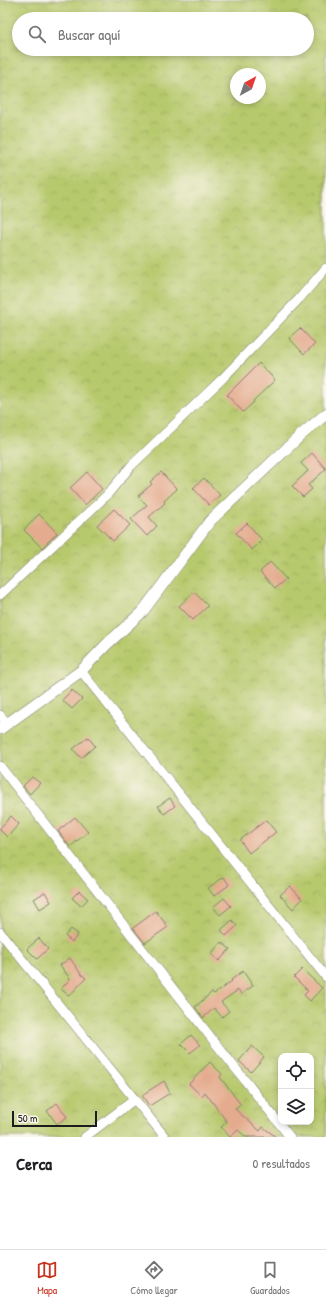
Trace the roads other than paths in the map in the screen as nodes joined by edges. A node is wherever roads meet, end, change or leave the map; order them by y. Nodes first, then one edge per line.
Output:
1 (326, 268) edge
2 (326, 414) edge
3 (0, 595) edge
4 (81, 671) junction
5 (2, 722) edge
6 (0, 766) edge
7 (0, 932) edge
8 (326, 977) edge
9 (135, 1099) junction
10 (85, 1137) edge
11 (165, 1137) edge
12 (290, 1137) edge

1 - 3 street
2 - 4 street
4 - 5 street
4 - 8 street
6 - 12 street
7 - 9 street
9 - 10 street
9 - 11 street

